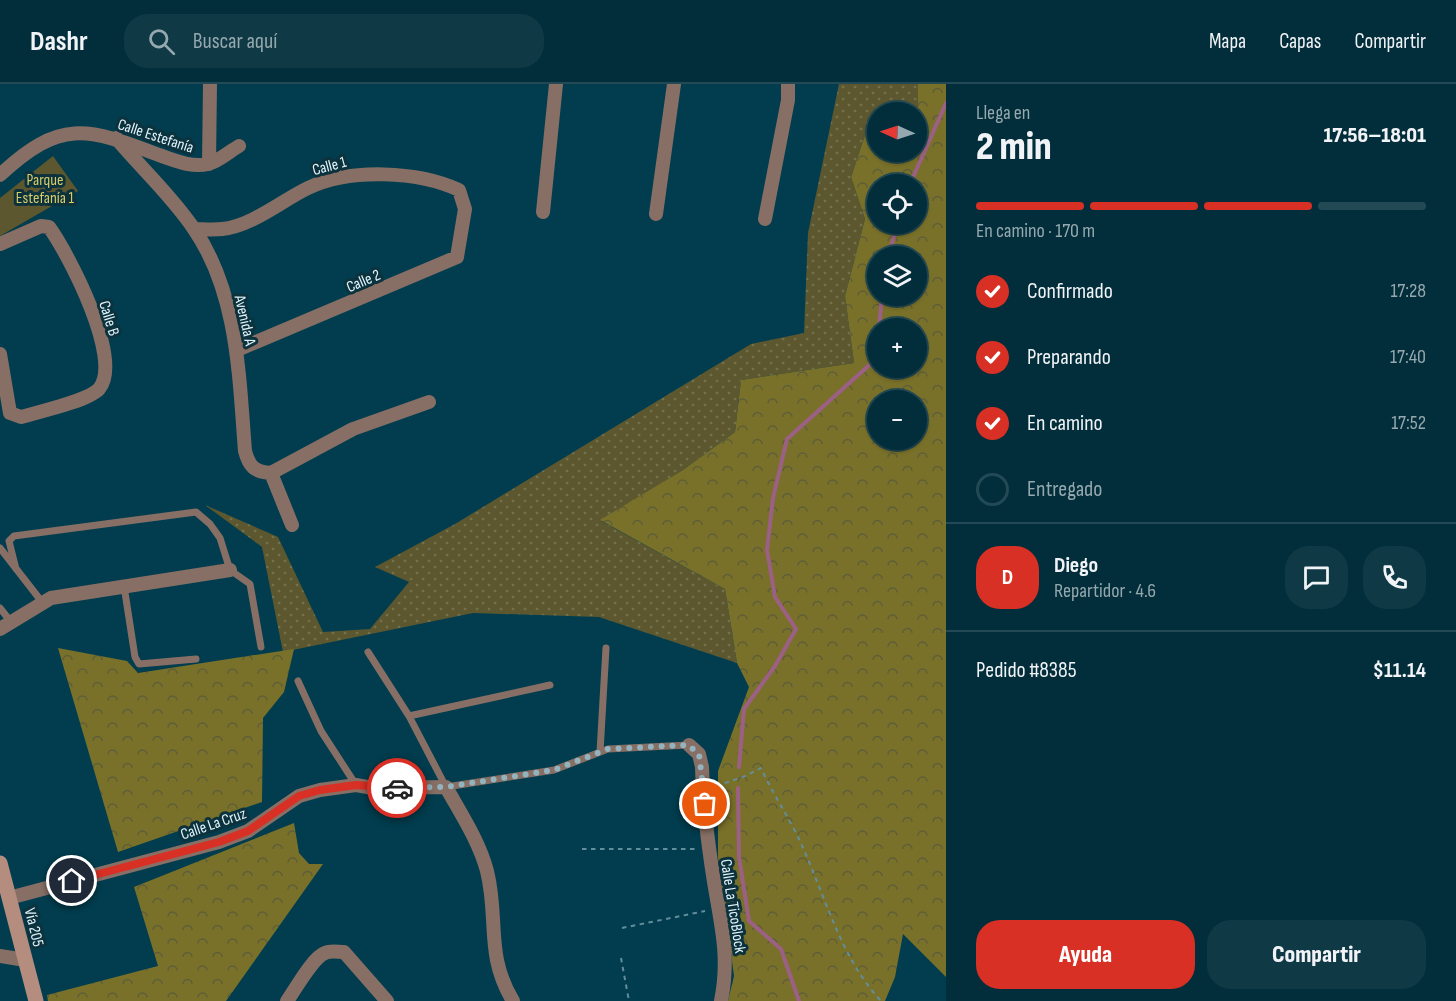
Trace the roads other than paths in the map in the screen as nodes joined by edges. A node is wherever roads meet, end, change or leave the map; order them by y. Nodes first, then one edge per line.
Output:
1 (210, 84) edge
2 (556, 84) edge
3 (674, 84) edge
4 (788, 84) edge
5 (116, 138) junction
6 (239, 146) dead end
7 (209, 164) junction
8 (0, 176) edge
9 (465, 209) joint
10 (543, 212) dead end
11 (656, 214) dead end
12 (765, 219) dead end
13 (194, 229) junction
14 (0, 244) edge
15 (237, 350) junction
16 (0, 354) edge
17 (429, 402) dead end
18 (271, 473) junction
19 (292, 525) dead end
20 (0, 549) edge
21 (16, 569) junction
22 (230, 570) junction
23 (124, 586) junction
24 (42, 602) junction
25 (0, 608) edge
26 (6, 626) edge
27 (261, 647) dead end
28 (606, 648) dead end
29 (368, 652) dead end
30 (196, 659) dead end
31 (298, 681) dead end
32 (550, 685) dead end
33 (409, 716) junction
34 (688, 745) joint
35 (600, 752) junction
36 (356, 785) junction
37 (446, 787) junction
38 (0, 863) edge
39 (9, 898) junction
40 (0, 956) edge
41 (25, 960) junction
42 (36, 1001) edge
43 (287, 1001) edge
44 (387, 1001) edge
45 (513, 1001) edge
46 (721, 1001) edge

1 - 7 street
2 - 10 street
3 - 11 street
4 - 12 street
5 - 7 street, Calle Estefanía
5 - 8 street, Calle Estefanía
5 - 13 street, Avenida A
6 - 7 street, Calle Estefanía
9 - 13 street, Calle 1
9 - 15 street, Calle 2
13 - 15 street, Avenida A
14 - 16 street, Calle B
15 - 18 street, Avenida A
17 - 18 street
18 - 19 street
20 - 21 lane
21 - 22 lane
21 - 24 lane
22 - 23 street
22 - 27 lane
23 - 24 street
23 - 30 lane
24 - 26 street
25 - 26 lane
28 - 35 lane
29 - 33 lane
31 - 36 lane
32 - 33 lane
33 - 37 lane
34 - 35 lane, Calle La TicoBlock
34 - 46 street, Calle La TicoBlock
35 - 37 lane, Calle La TicoBlock
36 - 37 street, Calle La Cruz
36 - 39 street, Calle La Cruz
37 - 45 street
38 - 39 main road, Vía 205
39 - 41 main road, Vía 205
40 - 41 street
41 - 42 main road, Vía 205
43 - 44 street

